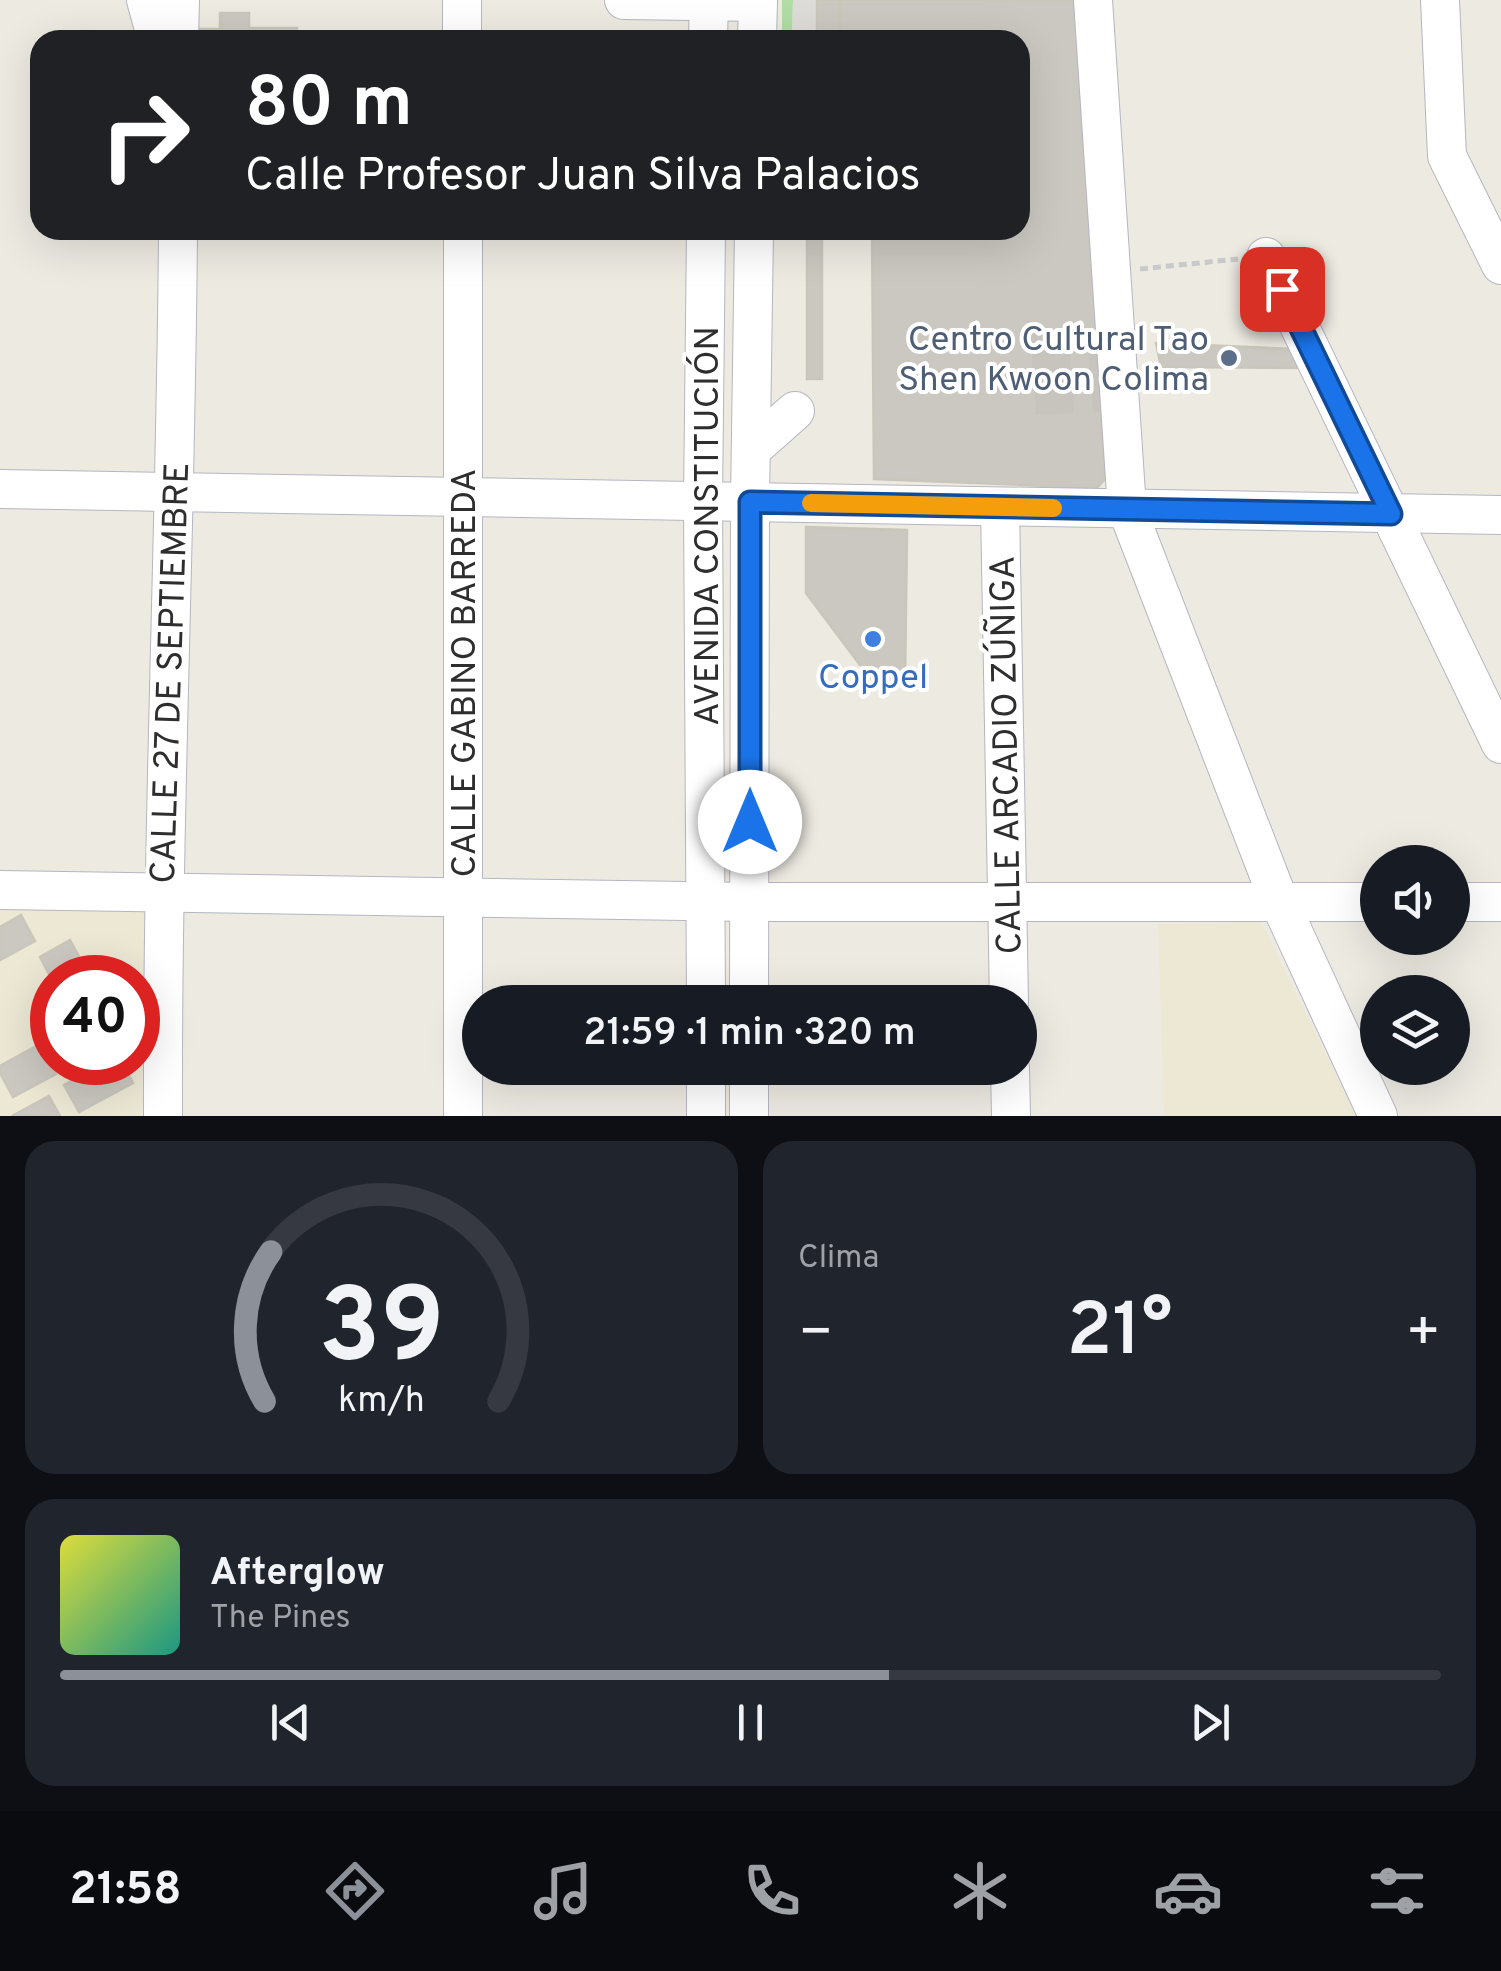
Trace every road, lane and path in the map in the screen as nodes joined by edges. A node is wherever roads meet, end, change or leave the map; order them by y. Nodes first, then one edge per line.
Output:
1 (146, 0) edge
2 (180, 0) edge
3 (462, 0) edge
4 (624, 0) edge
5 (1092, 0) edge
6 (1440, 0) edge
7 (709, 1) edge
8 (758, 1) edge
9 (154, 30) edge
10 (179, 30) edge
11 (462, 30) edge
12 (708, 30) edge
13 (757, 30) edge
14 (178, 240) edge
15 (463, 240) edge
16 (706, 240) edge
17 (759, 240) edge
18 (1266, 256) joint
19 (1501, 265) edge
20 (1110, 272) junction
21 (795, 411) dead end
22 (750, 450) junction
23 (0, 489) edge
24 (176, 492) junction
25 (465, 498) junction
26 (704, 501) junction
27 (750, 502) junction
28 (1000, 507) junction
29 (1126, 509) junction
30 (1391, 514) junction
31 (1501, 516) edge
32 (1501, 744) edge
33 (0, 890) edge
34 (162, 893) junction
35 (461, 898) junction
36 (707, 901) junction
37 (1279, 901) junction
38 (750, 902) junction
39 (1008, 902) junction
40 (1360, 902) edge
41 (1470, 902) edge
42 (1501, 902) edge
43 (706, 985) edge
44 (749, 985) edge
45 (1009, 985) edge
46 (706, 1085) edge
47 (749, 1085) edge
48 (1010, 1085) edge
49 (163, 1116) edge
50 (463, 1116) edge
51 (706, 1116) edge
52 (748, 1116) edge
53 (1011, 1116) edge
54 (1378, 1116) edge

1 - 9 street
2 - 10 street
3 - 11 street
4 - 7 street
5 - 20 street
6 - 19 street
7 - 8 street
7 - 12 street
8 - 13 street
14 - 24 street, CALLE 27 DE SEPTIEMBRE
15 - 25 street, CALLE GABINO BARREDA
16 - 26 street, AVENIDA CONSTITUCIÓN
17 - 22 street, AVENIDA CONSTITUCIÓN
18 - 20 path
18 - 30 street
20 - 29 street
21 - 22 street
22 - 27 street, AVENIDA CONSTITUCIÓN
23 - 24 street
24 - 25 street
24 - 34 street, CALLE 27 DE SEPTIEMBRE
25 - 26 street
25 - 35 street, CALLE GABINO BARREDA
26 - 27 street
26 - 36 street, AVENIDA CONSTITUCIÓN
27 - 28 street
27 - 38 street, AVENIDA CONSTITUCIÓN
28 - 29 street
28 - 39 street, CALLE ARCADIO ZÚÑIGA
29 - 30 street
29 - 37 street
30 - 31 street
30 - 32 street
33 - 34 street
34 - 35 street
34 - 49 street, CALLE 27 DE SEPTIEMBRE
35 - 36 street
35 - 50 street, CALLE GABINO BARREDA
36 - 38 street
36 - 43 street, AVENIDA CONSTITUCIÓN
37 - 39 street
37 - 40 street
37 - 54 street
38 - 39 street
38 - 44 street, AVENIDA CONSTITUCIÓN
39 - 45 street, CALLE ARCADIO ZÚÑIGA
41 - 42 street
46 - 51 street
47 - 52 street
48 - 53 street

